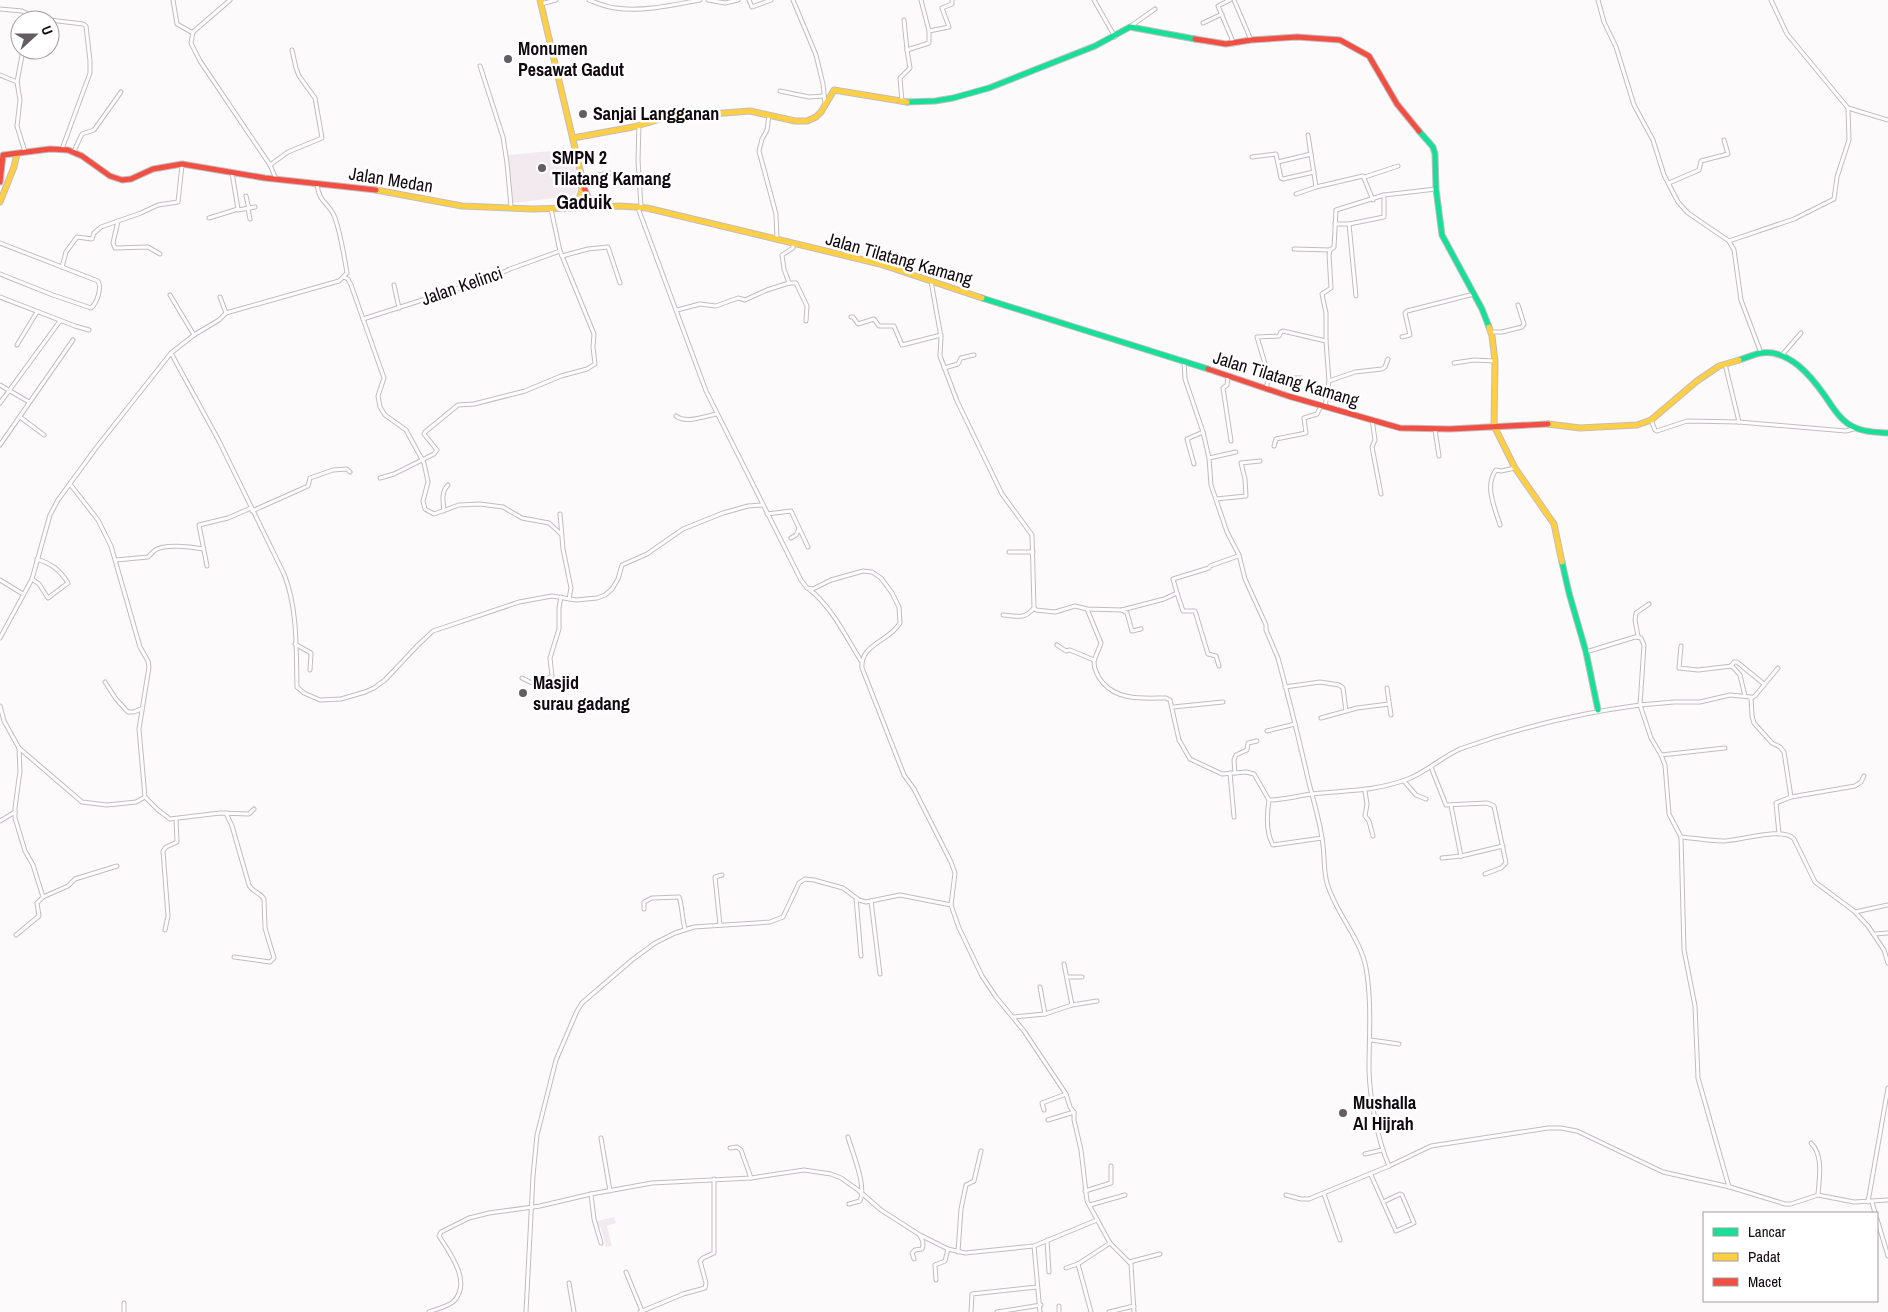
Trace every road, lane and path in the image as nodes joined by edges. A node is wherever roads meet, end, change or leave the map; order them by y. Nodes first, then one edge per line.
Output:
1 (173, 0) edge
2 (230, 0) edge
3 (556, 0) edge
4 (589, 0) edge
5 (700, 0) edge
6 (708, 0) edge
7 (738, 0) edge
8 (749, 0) edge
9 (771, 0) edge
10 (793, 0) edge
11 (921, 0) edge
12 (952, 0) edge
13 (1094, 0) edge
14 (1232, 0) edge
15 (1598, 0) edge
16 (1771, 0) edge
17 (540, 2) edge
18 (0, 9) edge
19 (1155, 9) dead end
20 (19, 10) edge
21 (1222, 14) junction
22 (904, 20) dead end
23 (60, 22) edge
24 (1203, 23) dead end
25 (1130, 27) junction
26 (929, 31) junction
27 (193, 33) junction
28 (1115, 37) junction
29 (1251, 40) junction
30 (1234, 44) junction
31 (292, 50) dead end
32 (907, 50) junction
33 (21, 60) edge
34 (480, 66) dead end
35 (0, 75) edge
36 (17, 82) junction
37 (780, 91) dead end
38 (121, 92) dead end
39 (824, 96) junction
40 (902, 102) junction
41 (826, 105) junction
42 (1848, 108) junction
43 (769, 115) junction
44 (1888, 120) edge
45 (639, 125) junction
46 (1308, 135) dead end
47 (573, 138) junction
48 (1724, 140) dead end
49 (62, 150) junction
50 (74, 152) junction
51 (25, 153) junction
52 (16, 154) junction
53 (1310, 154) junction
54 (1252, 157) dead end
55 (1278, 162) junction
56 (182, 164) junction
57 (270, 165) junction
58 (1398, 166) dead end
59 (1314, 172) junction
60 (232, 173) junction
61 (610, 173) dead end
62 (1365, 177) junction
63 (582, 178) junction
64 (276, 179) junction
65 (0, 182) edge
66 (317, 183) junction
67 (1668, 183) junction
68 (583, 186) junction
69 (1316, 187) junction
70 (1436, 189) junction
71 (1296, 194) dead end
72 (1384, 195) junction
73 (246, 196) dead end
74 (1373, 200) junction
75 (0, 202) edge
76 (511, 206) junction
77 (255, 207) dead end
78 (593, 207) junction
79 (640, 207) junction
80 (571, 208) junction
81 (248, 209) junction
82 (551, 209) junction
83 (237, 210) junction
84 (209, 218) dead end
85 (250, 220) dead end
86 (118, 221) junction
87 (1335, 224) junction
88 (1349, 224) junction
89 (777, 238) junction
90 (1729, 241) junction
91 (0, 242) edge
92 (793, 242) junction
93 (1294, 249) dead end
94 (1330, 250) junction
95 (560, 251) junction
96 (160, 254) dead end
97 (562, 256) junction
98 (62, 267) junction
99 (0, 274) edge
100 (344, 277) junction
101 (931, 280) junction
102 (789, 282) junction
103 (620, 283) dead end
104 (394, 285) dead end
105 (1474, 294) junction
106 (170, 295) dead end
107 (1356, 296) dead end
108 (0, 297) edge
109 (220, 297) dead end
110 (1518, 305) dead end
111 (399, 308) junction
112 (677, 310) junction
113 (37, 312) junction
114 (226, 313) junction
115 (851, 317) dead end
116 (362, 319) junction
117 (806, 320) dead end
118 (60, 321) junction
119 (89, 330) dead end
120 (1491, 332) junction
121 (1802, 333) dead end
122 (941, 334) junction
123 (194, 335) junction
124 (1402, 337) dead end
125 (73, 340) dead end
126 (1326, 341) junction
127 (17, 345) dead end
128 (171, 353) junction
129 (1761, 353) junction
130 (974, 355) dead end
131 (1782, 355) junction
132 (1388, 359) dead end
133 (1184, 361) junction
134 (1495, 361) junction
135 (1454, 364) dead end
136 (1724, 364) junction
137 (944, 368) junction
138 (1228, 376) junction
139 (1269, 378) junction
140 (1301, 378) dead end
141 (1329, 381) junction
142 (0, 386) edge
143 (1266, 388) junction
144 (9, 390) junction
145 (29, 402) junction
146 (0, 403) edge
147 (1323, 407) junction
148 (717, 414) junction
149 (676, 416) dead end
150 (20, 417) junction
151 (1372, 419) junction
152 (1651, 420) junction
153 (1740, 422) junction
154 (1494, 426) junction
155 (1856, 428) junction
156 (1435, 430) junction
157 (1203, 432) junction
158 (1888, 433) edge
159 (44, 435) dead end
160 (1231, 441) dead end
161 (0, 446) edge
162 (1274, 446) dead end
163 (1236, 452) dead end
164 (1439, 456) dead end
165 (1209, 458) junction
166 (423, 460) junction
167 (1260, 461) dead end
168 (1194, 464) dead end
169 (1515, 468) junction
170 (350, 472) dead end
171 (380, 478) dead end
172 (70, 484) junction
173 (448, 485) dead end
174 (1381, 494) dead end
175 (1216, 499) junction
176 (762, 505) junction
177 (251, 510) junction
178 (444, 511) junction
179 (560, 514) dead end
180 (768, 514) junction
181 (1500, 525) dead end
182 (799, 529) junction
183 (561, 534) junction
184 (791, 538) dead end
185 (808, 547) dead end
186 (203, 549) junction
187 (1009, 552) dead end
188 (1033, 552) junction
189 (1239, 556) junction
190 (37, 559) junction
191 (116, 560) junction
192 (207, 566) dead end
193 (32, 579) junction
194 (0, 580) edge
195 (807, 588) junction
196 (23, 594) junction
197 (1177, 594) junction
198 (562, 597) junction
199 (569, 599) junction
200 (1649, 604) dead end
201 (1034, 608) junction
202 (1087, 609) junction
203 (1122, 610) junction
204 (1003, 615) dead end
205 (1141, 629) dead end
206 (1638, 636) junction
207 (0, 638) edge
208 (295, 644) junction
209 (1057, 645) dead end
210 (1681, 646) dead end
211 (1586, 652) junction
212 (1094, 660) junction
213 (862, 661) junction
214 (1219, 666) dead end
215 (1732, 666) junction
216 (1778, 668) dead end
217 (310, 670) dead end
218 (522, 678) dead end
219 (105, 682) dead end
220 (1764, 684) junction
221 (1285, 687) junction
222 (1387, 688) dead end
223 (1745, 696) junction
224 (1751, 698) junction
225 (1223, 702) dead end
226 (1389, 704) junction
227 (0, 706) edge
228 (1640, 706) junction
229 (1173, 707) junction
230 (141, 708) junction
231 (1598, 710) junction
232 (1346, 711) junction
233 (1391, 715) dead end
234 (1321, 718) dead end
235 (1295, 724) junction
236 (1267, 731) dead end
237 (1257, 741) dead end
238 (19, 748) junction
239 (1725, 748) dead end
240 (1661, 755) junction
241 (1431, 767) junction
242 (1235, 773) junction
243 (1230, 774) junction
244 (1864, 776) dead end
245 (1403, 780) junction
246 (1365, 791) junction
247 (1312, 794) junction
248 (145, 796) junction
249 (1791, 797) junction
250 (1426, 799) dead end
251 (1270, 800) junction
252 (1451, 806) junction
253 (254, 809) dead end
254 (15, 812) junction
255 (225, 813) junction
256 (1234, 817) dead end
257 (176, 819) junction
258 (0, 821) edge
259 (1779, 834) junction
260 (1373, 836) dead end
261 (1681, 837) junction
262 (1322, 838) junction
263 (1503, 846) junction
264 (1461, 856) junction
265 (1442, 858) dead end
266 (117, 866) dead end
267 (1485, 874) dead end
268 (722, 875) dead end
269 (43, 897) junction
270 (856, 898) junction
271 (871, 901) junction
272 (951, 905) junction
273 (1888, 905) edge
274 (644, 909) dead end
275 (1854, 912) junction
276 (720, 926) junction
277 (685, 929) junction
278 (165, 930) dead end
279 (1888, 933) edge
280 (1874, 934) junction
281 (16, 935) dead end
282 (861, 956) dead end
283 (234, 957) dead end
284 (1888, 963) edge
285 (1064, 964) dead end
286 (880, 974) dead end
287 (1067, 977) junction
288 (1082, 977) dead end
289 (1040, 987) dead end
290 (1097, 1001) dead end
291 (1072, 1005) junction
292 (1045, 1014) junction
293 (1014, 1017) junction
294 (1371, 1040) junction
295 (1399, 1044) dead end
296 (1888, 1088) edge
297 (1066, 1094) junction
298 (1044, 1110) dead end
299 (1074, 1112) junction
300 (1048, 1120) dead end
301 (848, 1137) dead end
302 (601, 1138) dead end
303 (1811, 1143) dead end
304 (730, 1148) dead end
305 (1382, 1150) junction
306 (981, 1151) dead end
307 (1365, 1154) dead end
308 (1111, 1166) dead end
309 (1389, 1166) junction
310 (1371, 1175) junction
311 (751, 1178) junction
312 (714, 1179) junction
313 (1730, 1187) junction
314 (610, 1191) junction
315 (1085, 1191) junction
316 (862, 1193) junction
317 (591, 1194) junction
318 (1324, 1194) junction
319 (1124, 1195) dead end
320 (1286, 1195) dead end
321 (1818, 1196) junction
322 (1888, 1200) edge
323 (1383, 1202) junction
324 (1870, 1202) junction
325 (849, 1204) dead end
326 (1090, 1205) junction
327 (532, 1207) junction
328 (1875, 1212) edge
329 (1097, 1220) junction
330 (1878, 1222) edge
331 (920, 1235) junction
332 (1047, 1240) junction
333 (1340, 1240) dead end
334 (602, 1243) dead end
335 (1110, 1243) junction
336 (1034, 1246) junction
337 (948, 1249) junction
338 (958, 1252) junction
339 (1160, 1254) dead end
340 (1888, 1256) edge
341 (914, 1258) dead end
342 (1129, 1262) junction
343 (1078, 1264) junction
344 (1066, 1268) dead end
345 (626, 1272) dead end
346 (1049, 1272) dead end
347 (936, 1280) dead end
348 (570, 1283) dead end
349 (1037, 1287) junction
350 (124, 1303) dead end
351 (1041, 1305) junction
352 (1059, 1306) dead end
353 (1134, 1306) junction
354 (1017, 1310) edge
355 (124, 1312) edge
356 (429, 1312) edge
357 (526, 1312) edge
358 (574, 1312) edge
359 (641, 1312) edge
360 (971, 1312) edge
361 (997, 1312) edge
362 (1040, 1312) edge
363 (1059, 1312) edge
364 (1091, 1312) edge
365 (1109, 1312) edge
366 (1134, 1312) edge

1 - 27 street
2 - 27 street
3 - 17 street
4 - 5 street
6 - 7 street
8 - 9 street
10 - 39 street
11 - 26 street
12 - 26 street
13 - 28 street
14 - 21 street
14 - 29 street
15 - 67 street
16 - 42 street
17 - 47 main road
18 - 20 street
19 - 25 street
21 - 24 street
21 - 30 street
22 - 32 street
23 - 49 street
25 - 28 main road
25 - 30 main road
26 - 32 street
27 - 57 street
28 - 40 main road
29 - 30 main road
29 - 70 main road
31 - 57 street
32 - 40 street
33 - 36 street
34 - 76 street
35 - 36 street
36 - 51 street
37 - 39 street
38 - 50 street
39 - 41 street
40 - 41 main road
41 - 43 main road
42 - 44 street
42 - 90 street
43 - 45 main road
43 - 89 street
45 - 47 main road
45 - 79 street
46 - 53 street
47 - 63 main road
48 - 67 street
49 - 50 main road, Jalan Medan
49 - 51 main road, Jalan Medan
50 - 56 main road, Jalan Medan
51 - 52 main road, Jalan Medan
52 - 65 main road, Jalan Medan
52 - 75 main road
53 - 55 street
53 - 59 street
54 - 55 street
55 - 59 street
56 - 60 main road, Jalan Medan
56 - 86 street
57 - 64 street
58 - 62 street
59 - 69 street
60 - 64 main road, Jalan Medan
60 - 83 street
61 - 63 street
62 - 69 street
62 - 74 street
63 - 68 main road
64 - 66 main road, Jalan Medan
66 - 76 main road, Jalan Medan
66 - 100 street
67 - 90 street
68 - 78 main road
68 - 80 main road
69 - 71 street
70 - 72 street
70 - 105 main road
72 - 74 street
72 - 88 street
73 - 81 street
74 - 87 street
76 - 82 main road, Jalan Medan
77 - 81 street
78 - 79 main road, Jalan Tilatang Kamang
78 - 80 main road, Jalan Medan
79 - 89 main road, Jalan Tilatang Kamang
79 - 112 street
80 - 82 main road, Jalan Medan
81 - 83 street
81 - 85 street
82 - 95 street
83 - 84 street
86 - 96 street
86 - 98 street
87 - 88 street
87 - 94 street
88 - 107 street
89 - 92 main road, Jalan Tilatang Kamang
90 - 129 street
91 - 98 street
92 - 101 main road, Jalan Tilatang Kamang
92 - 102 street
93 - 94 street
94 - 126 street
95 - 97 street
95 - 111 street, Jalan Kelinci
97 - 103 street
97 - 166 street
98 - 99 street
100 - 114 street
100 - 116 street
101 - 122 street
101 - 133 main road, Jalan Tilatang Kamang
102 - 112 street
102 - 117 street
104 - 111 street
105 - 120 main road
105 - 124 street
106 - 123 street
108 - 113 street
109 - 114 street
110 - 120 street
111 - 116 street, Jalan Kelinci
112 - 148 street
113 - 118 street
113 - 127 street
114 - 123 street
115 - 122 street
116 - 166 street
118 - 119 street
118 - 144 street
120 - 134 main road
121 - 131 street
122 - 137 street
123 - 128 street
125 - 145 street
126 - 139 street
126 - 141 street
128 - 172 street
128 - 177 street
129 - 131 main road, Jalan Tilatang Kamang
129 - 136 main road, Jalan Tilatang Kamang
130 - 137 street
131 - 155 main road, Jalan Tilatang Kamang
132 - 141 street
133 - 138 main road, Jalan Tilatang Kamang
133 - 157 street
134 - 135 street
134 - 154 main road
136 - 152 main road, Jalan Tilatang Kamang
136 - 153 street
137 - 188 street
138 - 143 main road, Jalan Tilatang Kamang
138 - 160 street
139 - 140 street
139 - 143 street
141 - 147 street
142 - 144 street
143 - 147 main road, Jalan Tilatang Kamang
144 - 145 street
144 - 146 street
145 - 150 street
147 - 151 main road, Jalan Tilatang Kamang
147 - 162 street
148 - 149 street
148 - 176 street
150 - 159 street
150 - 161 street
151 - 156 main road, Jalan Tilatang Kamang
151 - 174 street
152 - 153 street
152 - 154 main road, Jalan Tilatang Kamang
153 - 155 street
154 - 156 main road, Jalan Tilatang Kamang
154 - 169 main road
155 - 158 main road, Jalan Tilatang Kamang
156 - 164 street
157 - 165 street
157 - 168 street
163 - 165 street
165 - 175 street
166 - 171 street
166 - 178 street
167 - 175 street
169 - 181 street
169 - 211 main road
170 - 177 street
172 - 190 street
172 - 191 street
173 - 178 street
175 - 189 street
176 - 180 street
176 - 199 street
177 - 186 street
177 - 208 street
178 - 183 street
179 - 183 street
180 - 182 street
180 - 195 street
182 - 184 street
182 - 185 street
183 - 199 street
186 - 191 street
186 - 192 street
187 - 188 street
188 - 201 street
189 - 197 street
189 - 221 street
190 - 193 street
190 - 193 street
191 - 230 street
193 - 196 street
194 - 196 street
195 - 213 street
195 - 213 street
196 - 207 street
197 - 203 street
197 - 214 street
198 - 199 street
198 - 208 street
198 - 218 street
200 - 206 street
201 - 202 street
201 - 204 street
202 - 203 street
202 - 212 street
203 - 205 street
206 - 211 street
206 - 228 street
208 - 217 street
209 - 212 street
210 - 215 street
211 - 231 main road
212 - 229 street
213 - 272 street
215 - 220 street
215 - 223 street
216 - 220 street
219 - 230 street
220 - 224 street
221 - 232 street
221 - 235 street
222 - 226 street
223 - 224 street
223 - 228 street
224 - 249 street
225 - 229 street
226 - 232 street
226 - 233 street
227 - 238 street
228 - 231 street
228 - 240 street
229 - 243 street
230 - 248 street
231 - 241 street
232 - 234 street
235 - 236 street
235 - 247 street
237 - 242 street
238 - 248 street
238 - 254 street
239 - 240 street
240 - 261 street
241 - 245 street
241 - 252 street
242 - 243 street
242 - 251 street
243 - 256 street
244 - 249 street
245 - 246 street
245 - 250 street
246 - 247 street
246 - 260 street
247 - 251 street
247 - 262 street
248 - 257 street
249 - 259 street
251 - 262 street
252 - 263 street
252 - 264 street
253 - 255 street
254 - 258 street
254 - 269 street
255 - 257 street
255 - 283 street
257 - 278 street
259 - 261 street
259 - 275 street
261 - 313 street
262 - 294 street
263 - 264 street
263 - 267 street
264 - 265 street
266 - 269 street
268 - 276 street
269 - 281 street
270 - 271 street
270 - 276 street
270 - 282 street
271 - 272 street
271 - 286 street
272 - 293 street
273 - 275 street
274 - 277 street
275 - 280 street
276 - 277 street
277 - 327 street
279 - 280 street
280 - 284 street
285 - 287 street
287 - 288 street
287 - 291 street
289 - 292 street
290 - 291 street
291 - 292 street
292 - 293 street
293 - 297 street
294 - 295 street
294 - 305 street
296 - 324 street
297 - 298 street
297 - 299 street
299 - 300 street
299 - 315 street
301 - 316 street
302 - 314 street
303 - 321 street
304 - 311 street
305 - 307 street
305 - 309 street
306 - 338 street
308 - 315 street
309 - 310 street
309 - 313 street
310 - 318 street
310 - 323 street
311 - 312 street
311 - 316 street
312 - 314 street
312 - 359 street
313 - 321 street
314 - 317 street
315 - 326 street
316 - 325 street
316 - 331 street
317 - 327 street
317 - 334 street
318 - 320 street
318 - 333 street
319 - 326 street
321 - 324 street
322 - 324 street
323 - 323 street
324 - 328 street
326 - 329 street
327 - 356 street
327 - 357 street
329 - 332 street
329 - 335 street
330 - 340 street
331 - 337 street
331 - 341 street
332 - 336 street
332 - 346 street
335 - 342 street
335 - 343 street
336 - 338 street
336 - 349 street
337 - 338 street
337 - 347 street
339 - 342 street
342 - 353 street
343 - 344 street
343 - 364 street
345 - 359 street
348 - 358 street
349 - 351 street
349 - 360 street
350 - 355 street
351 - 354 street
351 - 362 street
352 - 363 street
353 - 365 street
353 - 366 street
354 - 361 street

